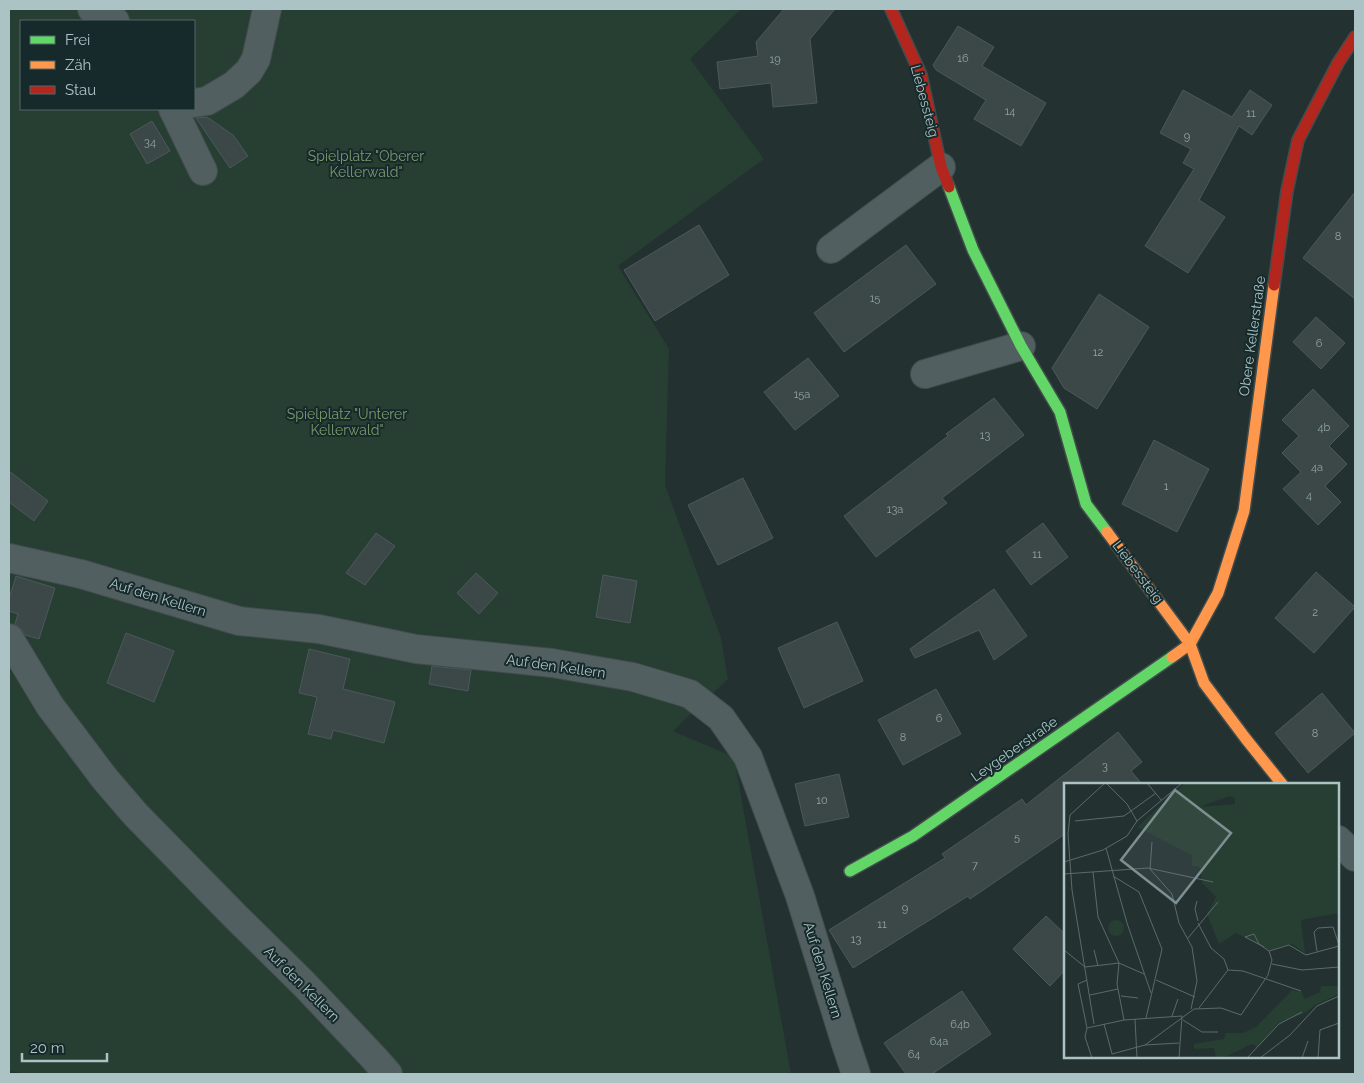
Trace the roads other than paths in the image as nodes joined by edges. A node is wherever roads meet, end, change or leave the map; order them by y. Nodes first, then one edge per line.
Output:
1 (92, 9) edge
2 (267, 9) edge
3 (891, 9) edge
4 (114, 20) edge
5 (1355, 37) edge
6 (195, 103) edge
7 (173, 110) edge
8 (942, 167) junction
9 (203, 171) dead end
10 (831, 249) dead end
11 (1021, 346) junction
12 (925, 374) dead end
13 (9, 558) edge
14 (9, 638) edge
15 (1190, 644) junction
16 (1281, 783) edge
17 (1339, 841) edge
18 (1355, 857) edge
19 (850, 871) dead end
20 (388, 1074) edge
21 (856, 1074) edge

1 - 4 street
2 - 6 street
3 - 8 street, Liebessteig
5 - 15 street, Obere Kellerstraße
7 - 9 street
8 - 10 street
8 - 11 street, Liebessteig
11 - 12 street
11 - 15 street, Liebessteig
13 - 21 street, Auf den Kellern
14 - 20 street, Auf den Kellern
15 - 16 street, Liebessteig
15 - 19 street, Leygeberstraße
17 - 18 street

